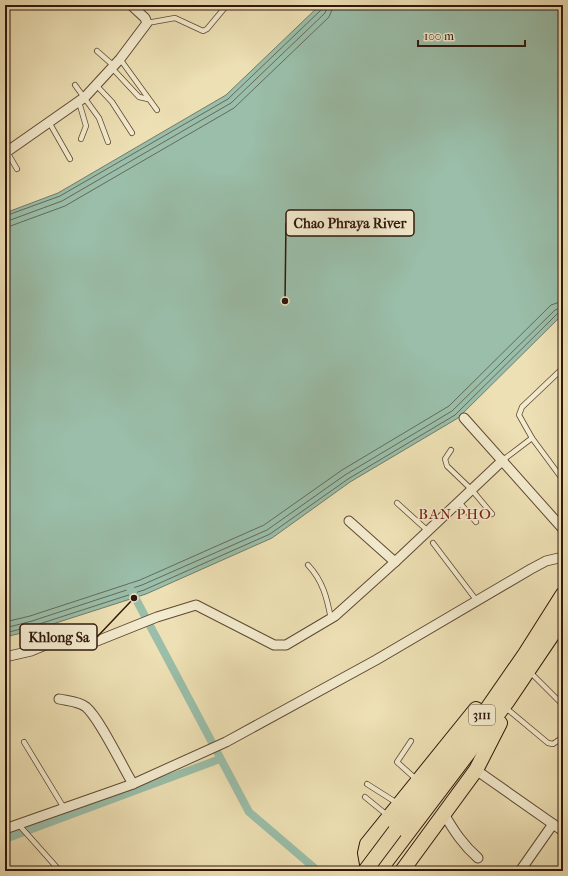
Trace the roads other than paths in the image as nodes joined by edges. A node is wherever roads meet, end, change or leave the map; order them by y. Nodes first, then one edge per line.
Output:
1 (131, 5) edge
2 (227, 5) edge
3 (147, 23) junction
4 (97, 51) dead end
5 (116, 64) junction
6 (75, 85) dead end
7 (96, 85) junction
8 (148, 99) junction
9 (82, 100) junction
10 (156, 110) dead end
11 (49, 122) junction
12 (132, 133) dead end
13 (80, 139) dead end
14 (108, 142) dead end
15 (6, 152) edge
16 (70, 159) dead end
17 (17, 169) dead end
18 (563, 368) edge
19 (464, 418) dead end
20 (532, 438) junction
21 (451, 450) dead end
22 (503, 460) junction
23 (563, 480) edge
24 (472, 490) junction
25 (459, 502) junction
26 (397, 503) dead end
27 (492, 514) dead end
28 (349, 521) dead end
29 (476, 522) dead end
30 (563, 529) edge
31 (428, 531) junction
32 (433, 543) dead end
33 (563, 557) edge
34 (395, 562) junction
35 (308, 565) dead end
36 (563, 594) edge
37 (477, 601) junction
38 (331, 619) junction
39 (563, 619) edge
40 (5, 657) edge
41 (529, 670) junction
42 (500, 689) junction
43 (59, 699) dead end
44 (507, 705) junction
45 (563, 705) edge
46 (563, 737) edge
47 (411, 741) dead end
48 (24, 742) dead end
49 (476, 770) junction
50 (417, 780) junction
51 (133, 784) junction
52 (367, 784) dead end
53 (365, 797) dead end
54 (398, 804) junction
55 (64, 808) junction
56 (444, 814) junction
57 (389, 816) junction
58 (18, 824) junction
59 (553, 824) junction
60 (5, 829) edge
61 (563, 831) edge
62 (400, 834) junction
63 (478, 858) dead end
64 (407, 867) edge
65 (60, 871) edge
66 (365, 871) edge
67 (377, 871) edge
68 (520, 871) edge

1 - 3 street
2 - 3 lane
3 - 5 street
4 - 5 lane
5 - 7 street
5 - 8 lane
5 - 8 lane
6 - 9 lane
7 - 9 street
7 - 12 lane
8 - 10 lane
9 - 11 street
9 - 13 lane
9 - 14 lane
11 - 15 street
11 - 16 lane
15 - 17 lane
18 - 20 lane
19 - 22 street
20 - 22 lane
20 - 23 lane
21 - 24 lane
22 - 24 street
22 - 30 street
24 - 25 street
24 - 27 lane
25 - 29 lane
25 - 31 street
26 - 31 lane
28 - 34 street
31 - 34 street
32 - 37 lane
33 - 37 street
34 - 38 street
35 - 38 lane
36 - 42 main road, 3111
37 - 51 street
38 - 40 street
39 - 41 main road, 3111
41 - 44 main road, 3111
41 - 45 lane
42 - 50 main road
42 - 62 main road, 3111
43 - 51 street
44 - 46 lane
44 - 49 main road
44 - 62 main road, 3111
47 - 50 lane
48 - 55 lane
49 - 56 main road
49 - 59 street
50 - 54 main road
51 - 55 street
52 - 54 lane
53 - 57 lane
54 - 57 main road
55 - 58 street
56 - 63 street
56 - 64 main road
57 - 67 main road
58 - 60 street
58 - 65 lane
59 - 61 street
59 - 68 street
62 - 66 main road, 3111, bridge
62 - 67 main road, 3111

